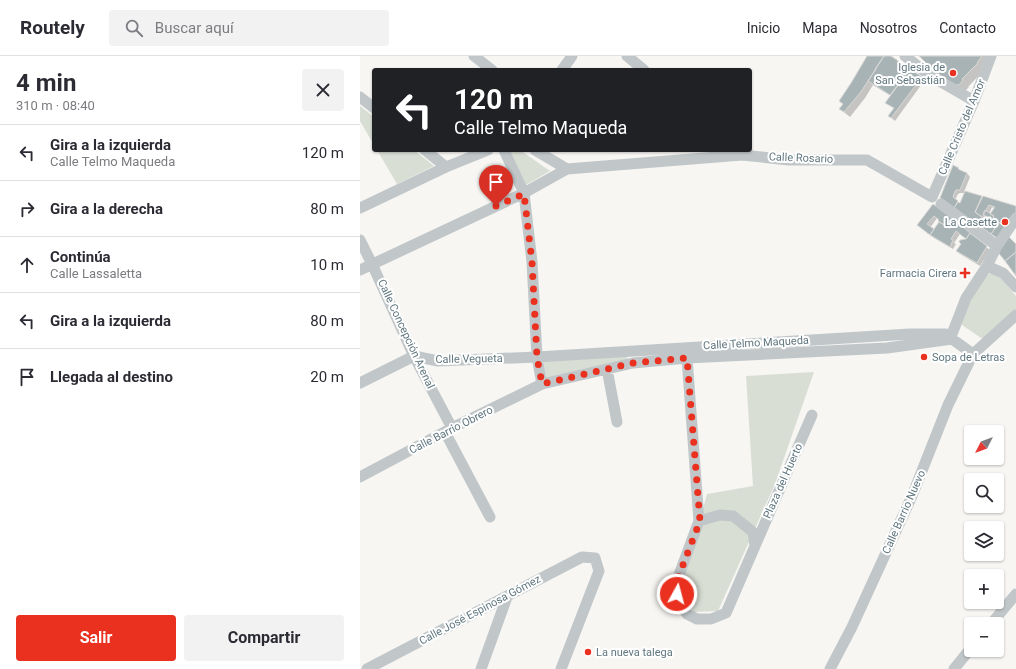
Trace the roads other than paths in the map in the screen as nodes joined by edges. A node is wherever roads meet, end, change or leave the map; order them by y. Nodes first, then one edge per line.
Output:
1 (474, 56) edge
2 (572, 56) edge
3 (627, 56) edge
4 (905, 56) edge
5 (990, 56) edge
6 (489, 68) edge
7 (563, 68) edge
8 (642, 68) edge
9 (360, 96) edge
10 (974, 101) junction
11 (372, 106) edge
12 (427, 152) edge
13 (483, 152) edge
14 (505, 152) edge
15 (539, 152) edge
16 (740, 153) edge
17 (446, 167) junction
18 (567, 168) junction
19 (524, 194) junction
20 (937, 201) junction
21 (360, 208) edge
22 (1016, 218) edge
23 (360, 240) edge
24 (998, 246) junction
25 (372, 264) junction
26 (987, 266) junction
27 (360, 270) edge
28 (1016, 287) edge
29 (1016, 315) edge
30 (952, 336) junction
31 (973, 354) junction
32 (414, 356) junction
33 (537, 357) junction
34 (687, 358) junction
35 (608, 369) junction
36 (360, 383) edge
37 (542, 384) junction
38 (812, 415) dead end
39 (617, 422) dead end
40 (448, 430) junction
41 (360, 477) edge
42 (490, 517) dead end
43 (700, 521) junction
44 (755, 546) junction
45 (1016, 594) edge
46 (506, 597) junction
47 (997, 617) edge
48 (964, 657) edge
49 (367, 669) edge
50 (481, 669) edge
51 (561, 669) edge
52 (830, 669) edge
53 (954, 669) edge

1 - 6 street
2 - 7 street
3 - 8 street
4 - 10 street
5 - 10 street, Calle Cristo del Amor
9 - 11 street
10 - 20 street, Calle Cristo del Amor
12 - 17 street
13 - 17 street
14 - 19 street
15 - 18 street
16 - 18 street, Calle Rosario
16 - 20 street, Calle Rosario
17 - 21 street
18 - 19 street, Calle Rosario
19 - 25 street, Calle Rosario
19 - 33 street
20 - 24 street, Calle Rosario
22 - 24 street
23 - 25 street, Calle Concepción Arenal
24 - 26 street
25 - 27 street, Calle Rosario
25 - 32 street, Calle Concepción Arenal
26 - 28 street
26 - 30 street
29 - 31 street
30 - 31 street
30 - 33 street, Calle Telmo Maqueda
30 - 34 street, Calle Telmo Maqueda
31 - 52 street, Calle Barrio Nuevo
32 - 33 street, Calle Vegueta
32 - 36 street
32 - 40 street, Calle Concepción Arenal
33 - 37 street
34 - 35 street, Calle Telmo Maqueda
34 - 43 street, Plaza del Huerto
35 - 37 street, Calle Telmo Maqueda
35 - 39 street
37 - 40 street, Calle Barrio Obrero
38 - 44 street, Plaza del Huerto
40 - 41 street, Calle Barrio Obrero
40 - 42 street, Calle Concepción Arenal
43 - 44 street
43 - 44 street, Plaza del Huerto
45 - 47 street
46 - 49 street, Calle José Espinosa Gómez
46 - 50 street
46 - 51 street, Calle José Espinosa Gómez
48 - 53 street

